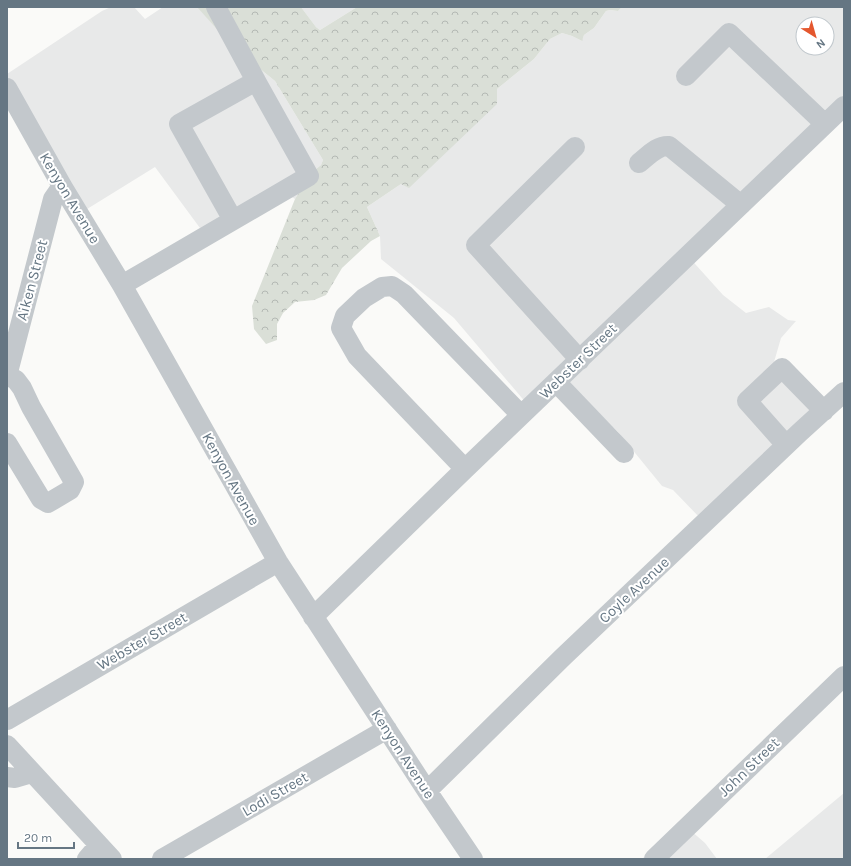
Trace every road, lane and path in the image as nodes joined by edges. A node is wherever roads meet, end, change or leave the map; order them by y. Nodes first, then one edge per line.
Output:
1 (216, 7) edge
2 (686, 76) dead end
3 (256, 81) junction
4 (7, 88) edge
5 (844, 106) edge
6 (825, 124) junction
7 (575, 147) dead end
8 (639, 163) dead end
9 (62, 186) junction
10 (741, 205) junction
11 (233, 220) junction
12 (122, 285) junction
13 (580, 360) junction
14 (7, 376) edge
15 (556, 382) junction
16 (844, 392) edge
17 (824, 411) junction
18 (521, 415) junction
19 (7, 443) edge
20 (786, 445) junction
21 (624, 453) dead end
22 (465, 469) junction
23 (278, 562) junction
24 (313, 617) junction
25 (844, 676) edge
26 (7, 720) edge
27 (387, 729) junction
28 (7, 745) edge
29 (32, 773) junction
30 (7, 777) edge
31 (427, 791) junction
32 (99, 854) edge
33 (162, 859) edge
34 (473, 859) edge
35 (654, 859) edge

1 - 3 street
2 - 6 street
3 - 11 street
3 - 11 street
4 - 9 street, Kenyon Avenue
5 - 6 street, Webster Street
6 - 10 street, Webster Street
7 - 13 street
8 - 10 street
9 - 12 street, Kenyon Avenue
9 - 14 street, Aiken Street
10 - 13 street, Webster Street
11 - 12 street
12 - 23 street, Kenyon Avenue
13 - 15 street, Webster Street
14 - 19 street
15 - 18 street, Webster Street
15 - 21 street
16 - 17 street, Coyle Avenue
17 - 20 street, Coyle Avenue
17 - 20 street
18 - 22 street, Webster Street
18 - 22 street
20 - 31 street, Coyle Avenue
22 - 24 street, Webster Street
23 - 24 street, Kenyon Avenue
23 - 26 street, Webster Street
24 - 27 street, Kenyon Avenue
25 - 35 street, John Street
27 - 31 street, Kenyon Avenue
27 - 33 street, Lodi Street
28 - 29 street
29 - 30 street
29 - 32 street
31 - 34 street, Kenyon Avenue

